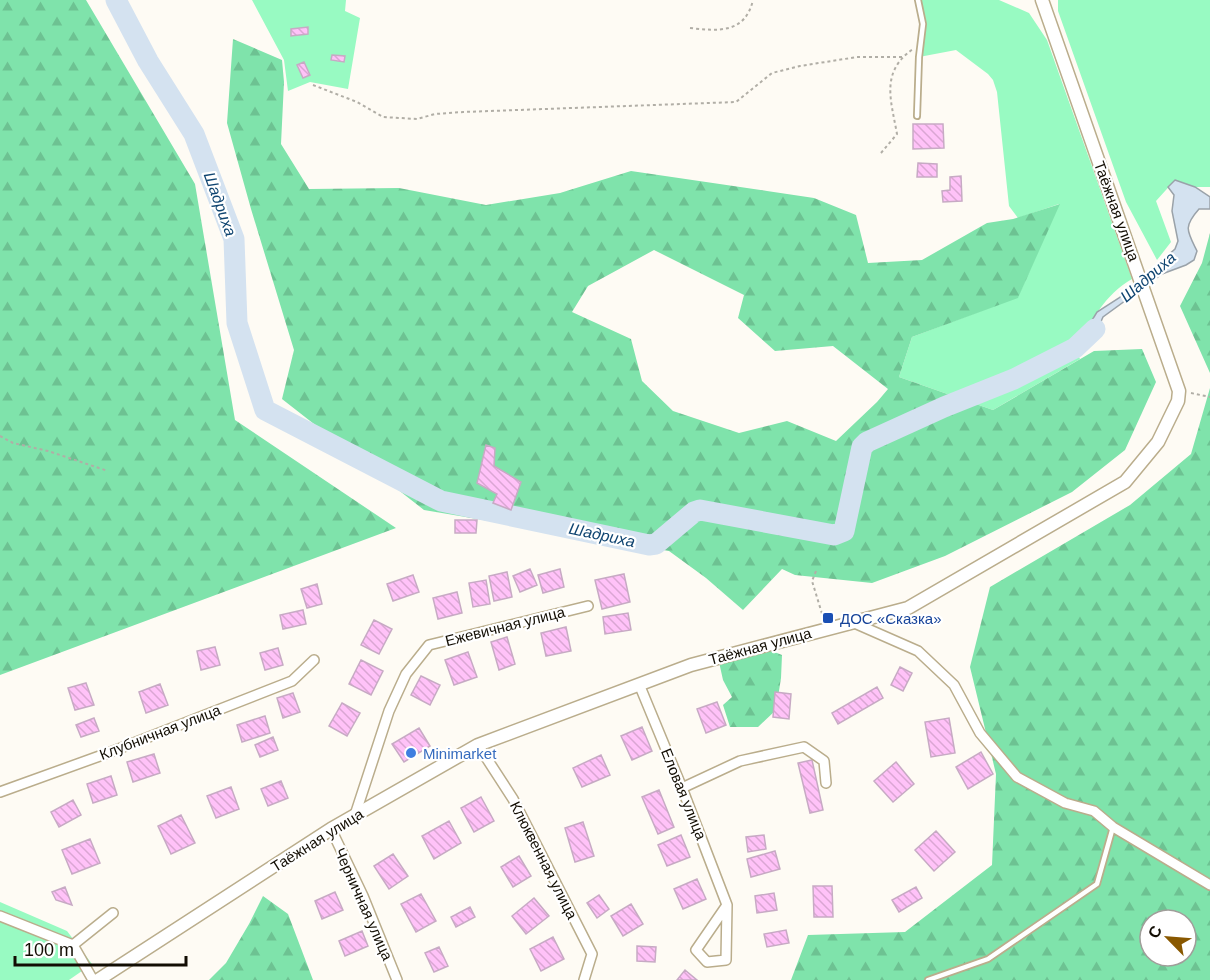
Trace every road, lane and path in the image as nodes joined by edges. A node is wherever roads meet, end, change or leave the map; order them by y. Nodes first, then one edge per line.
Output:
1 (753, 0) edge
2 (918, 0) edge
3 (1042, 0) edge
4 (690, 28) dead end
5 (921, 40) junction
6 (902, 57) junction
7 (313, 84) dead end
8 (917, 116) dead end
9 (881, 153) dead end
10 (1179, 391) junction
11 (1210, 397) edge
12 (0, 436) edge
13 (108, 471) dead end
14 (816, 571) dead end
15 (588, 606) dead end
16 (852, 622) junction
17 (826, 629) junction
18 (314, 660) dead end
19 (639, 684) junction
20 (478, 745) junction
21 (826, 783) dead end
22 (682, 788) junction
23 (0, 792) edge
24 (355, 815) junction
25 (1113, 827) junction
26 (331, 829) junction
27 (1210, 885) edge
28 (727, 905) junction
29 (113, 913) dead end
30 (0, 916) edge
31 (73, 945) junction
32 (93, 980) edge
33 (99, 980) edge
34 (397, 980) edge
35 (584, 980) edge
36 (928, 980) edge

1 - 4 path
2 - 5 lane
3 - 10 street, Таёжная улица
5 - 6 path
5 - 8 lane
6 - 7 path
6 - 9 path
10 - 11 path
10 - 16 street, Таёжная улица
12 - 13 path
14 - 17 path
15 - 24 street, Ежевичная улица
16 - 17 street, Таёжная улица
16 - 25 street
17 - 19 street, Таёжная улица
18 - 23 street, Клубничная улица
19 - 20 street, Таёжная улица
19 - 22 street, Еловая улица
20 - 24 street, Таёжная улица
20 - 35 street, Клюквенная улица
21 - 22 street
22 - 28 street, Еловая улица
24 - 26 street, Таёжная улица
25 - 27 street
25 - 36 lane
26 - 33 street, Таёжная улица
26 - 34 street, Черничная улица
28 - 28 street, Еловая улица
29 - 31 street
30 - 31 street
31 - 32 street

